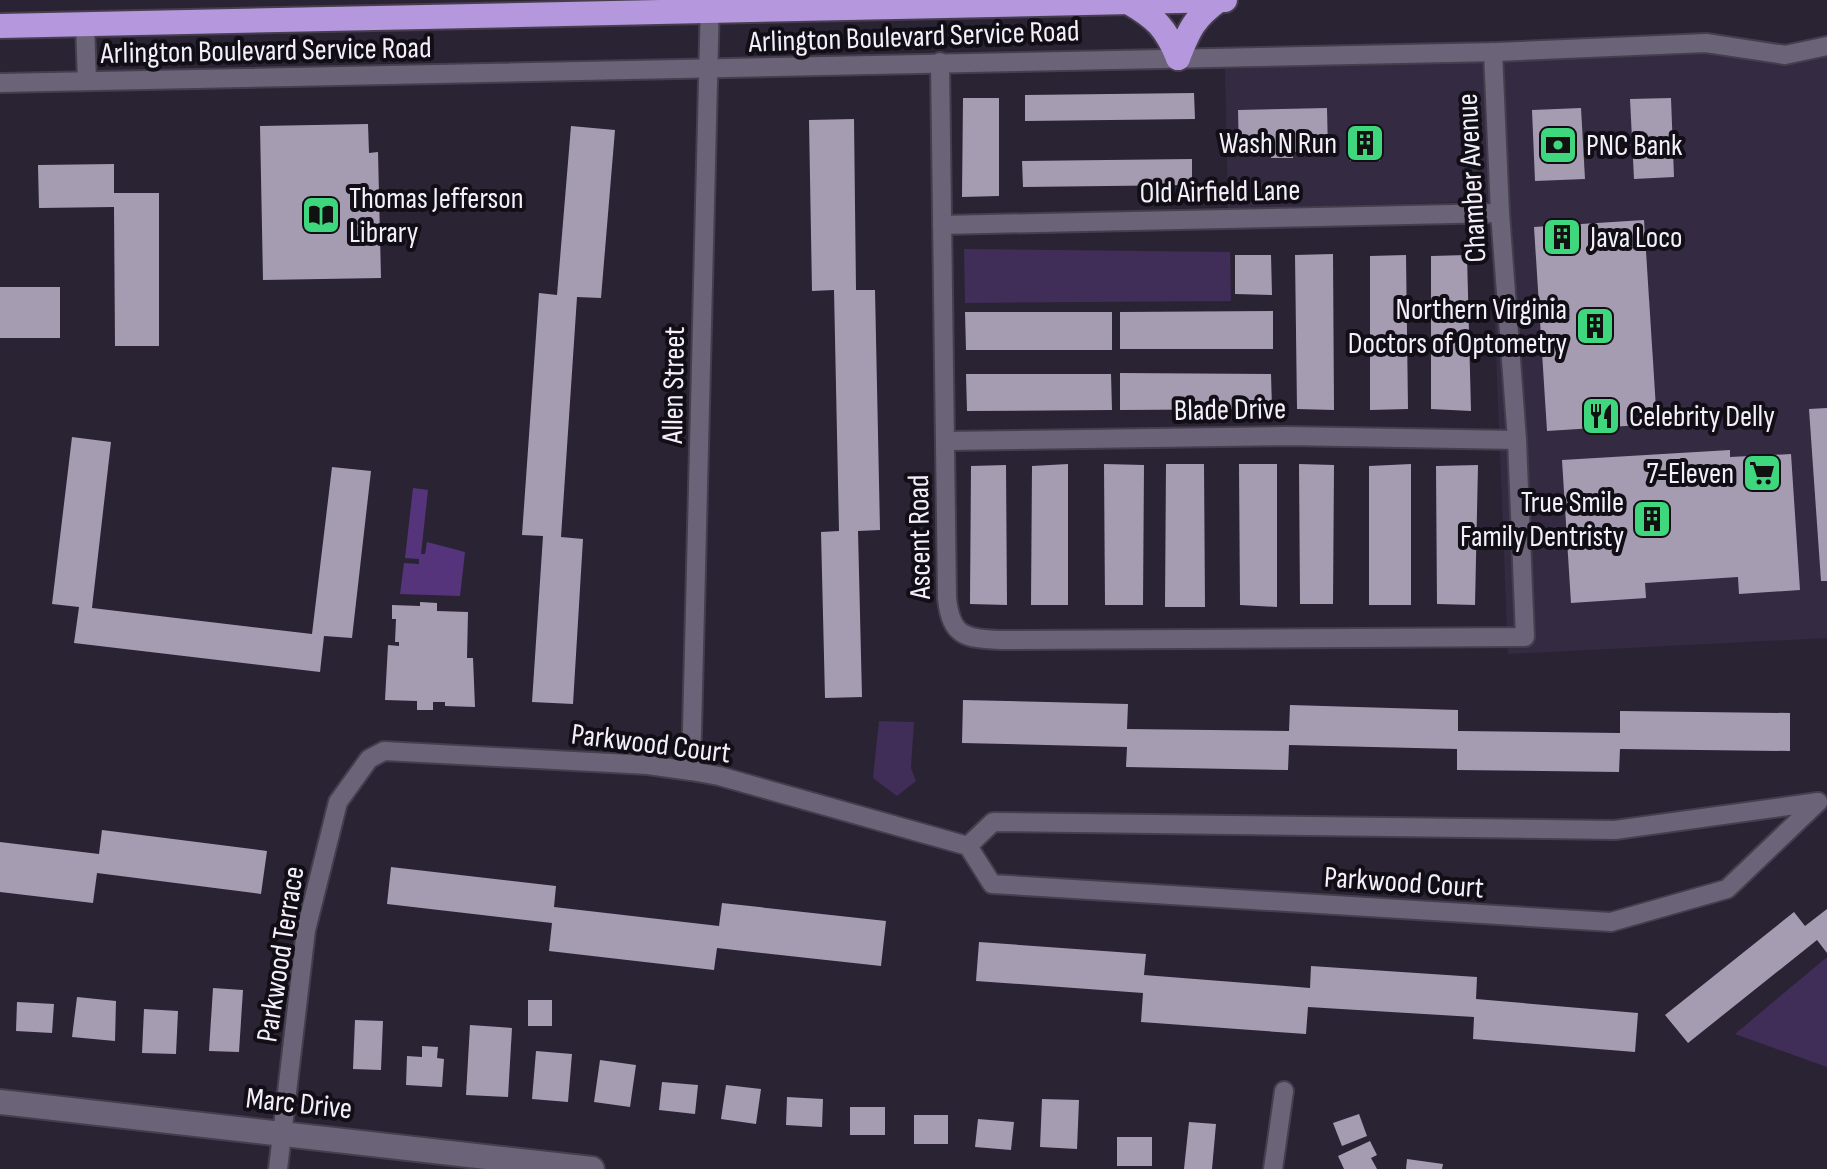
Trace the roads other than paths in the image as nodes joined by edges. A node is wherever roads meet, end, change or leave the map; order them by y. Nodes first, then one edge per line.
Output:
1 (1219, 0) edge
2 (1225, 0) edge
3 (1128, 2) junction
4 (710, 5) edge
5 (85, 24) junction
6 (0, 26) edge
7 (1827, 46) edge
8 (1493, 52) junction
9 (1178, 58) junction
10 (940, 62) junction
11 (709, 70) junction
12 (87, 81) junction
13 (0, 83) edge
14 (1500, 213) junction
15 (942, 225) junction
16 (1517, 440) junction
17 (945, 441) junction
18 (1525, 637) joint
19 (369, 759) joint
20 (691, 771) junction
21 (1822, 798) edge
22 (968, 846) junction
23 (1284, 1091) dead end
24 (0, 1102) edge
25 (283, 1133) junction
26 (278, 1169) edge
27 (592, 1169) edge
28 (1273, 1169) edge

1 - 2 highway
1 - 3 highway
1 - 9 highway
3 - 4 highway
3 - 9 highway
4 - 5 highway
4 - 11 street, Allen Street
5 - 6 highway
5 - 12 street
7 - 8 street, Arlington Boulevard Service Road
8 - 9 street, Arlington Boulevard Service Road
8 - 14 street, Chamber Avenue
9 - 10 street, Arlington Boulevard Service Road
10 - 11 street, Arlington Boulevard Service Road
10 - 15 street, Ascent Road
11 - 12 street, Arlington Boulevard Service Road
11 - 20 street, Allen Street
12 - 13 street, Arlington Boulevard Service Road
14 - 15 street, Old Airfield Lane
14 - 16 street, Chamber Avenue
15 - 17 street, Ascent Road
16 - 17 street, Blade Drive
16 - 18 street, Chamber Avenue
17 - 18 street, Ascent Road
19 - 20 street, Parkwood Court
19 - 25 street, Parkwood Terrace
20 - 22 street, Parkwood Court
21 - 22 street, Parkwood Court
21 - 22 street, Parkwood Court
23 - 28 street
24 - 25 street, Marc Drive
25 - 26 street, Parkwood Terrace
25 - 27 street, Marc Drive

